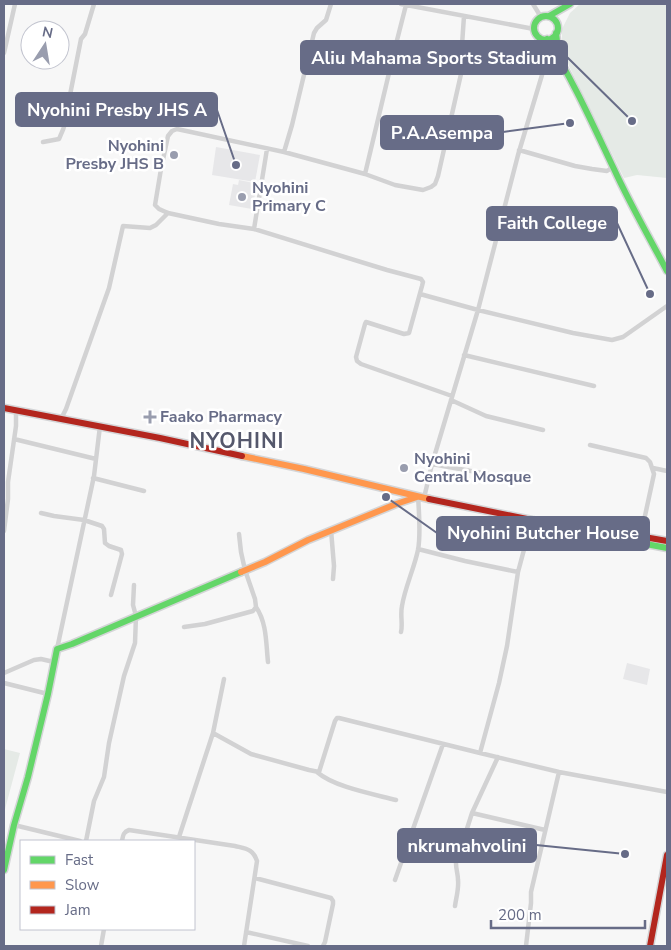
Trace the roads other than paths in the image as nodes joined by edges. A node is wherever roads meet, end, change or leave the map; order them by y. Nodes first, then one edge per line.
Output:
1 (16, 4) edge
2 (94, 4) edge
3 (331, 4) edge
4 (404, 4) edge
5 (533, 4) edge
6 (570, 4) edge
7 (563, 9) junction
8 (464, 16) junction
9 (549, 16) junction
10 (541, 17) junction
11 (558, 25) junction
12 (534, 29) junction
13 (556, 33) junction
14 (546, 39) junction
15 (4, 53) edge
16 (559, 58) junction
17 (43, 142) dead end
18 (267, 149) junction
19 (519, 150) junction
20 (284, 152) junction
21 (613, 167) junction
22 (365, 174) junction
23 (168, 213) junction
24 (254, 229) junction
25 (667, 271) edge
26 (420, 294) junction
27 (667, 306) edge
28 (478, 310) junction
29 (464, 355) junction
30 (594, 386) dead end
31 (452, 398) junction
32 (4, 408) edge
33 (16, 410) junction
34 (61, 419) junction
35 (100, 426) junction
36 (543, 430) dead end
37 (14, 439) junction
38 (590, 445) dead end
39 (96, 459) junction
40 (432, 464) junction
41 (653, 468) junction
42 (667, 471) edge
43 (93, 478) junction
44 (510, 478) dead end
45 (144, 491) dead end
46 (421, 497) junction
47 (41, 513) dead end
48 (84, 520) junction
49 (532, 520) junction
50 (331, 530) junction
51 (4, 531) edge
52 (239, 534) dead end
53 (640, 539) junction
54 (667, 541) edge
55 (667, 548) edge
56 (418, 549) junction
57 (245, 570) junction
58 (518, 572) junction
59 (333, 578) dead end
60 (134, 585) dead end
61 (112, 595) dead end
62 (256, 607) junction
63 (136, 616) junction
64 (184, 627) dead end
65 (401, 632) dead end
66 (57, 649) junction
67 (54, 662) junction
68 (268, 662) dead end
69 (4, 672) edge
70 (224, 679) dead end
71 (4, 683) edge
72 (48, 694) junction
73 (213, 733) junction
74 (443, 744) junction
75 (480, 753) junction
76 (498, 758) junction
77 (317, 772) junction
78 (559, 772) junction
79 (667, 792) edge
80 (396, 800) dead end
81 (472, 813) junction
82 (14, 825) junction
83 (545, 830) junction
84 (179, 838) junction
85 (76, 840) edge
86 (86, 840) edge
87 (122, 840) edge
88 (193, 840) edge
89 (195, 840) edge
90 (667, 855) edge
91 (5, 856) edge
92 (4, 870) edge
93 (255, 878) junction
94 (395, 880) dead end
95 (455, 906) dead end
96 (104, 930) edge
97 (246, 932) junction
98 (101, 946) edge
99 (244, 946) edge
100 (308, 946) edge
101 (323, 946) edge
102 (526, 946) edge
103 (650, 946) edge

1 - 15 street
2 - 17 street
3 - 20 street
4 - 8 street
4 - 22 street
5 - 10 street
6 - 7 main road
7 - 9 main road
7 - 11 main road
8 - 12 street
8 - 22 street
9 - 10 main road
9 - 11 main road
10 - 12 main road
11 - 13 main road
12 - 14 main road
13 - 14 main road
13 - 16 main road
14 - 16 main road
14 - 19 street
16 - 21 main road
18 - 20 street
18 - 23 street
18 - 24 street
19 - 21 street
19 - 28 street
20 - 22 street
21 - 25 main road
23 - 24 street
23 - 34 street
24 - 26 street
26 - 28 street
26 - 31 street
27 - 28 street
28 - 29 street
29 - 30 street
29 - 31 street
31 - 36 street
31 - 40 street
32 - 33 main road
33 - 34 main road
33 - 37 street
34 - 35 main road
35 - 39 street
35 - 46 main road
37 - 39 street
37 - 51 street
38 - 41 street
39 - 43 street
40 - 44 street
40 - 46 street
41 - 42 street
41 - 53 street
43 - 45 street
43 - 48 street
46 - 49 main road
46 - 50 main road
46 - 56 street
47 - 48 street
48 - 61 street
48 - 66 street
49 - 53 main road
49 - 58 street
50 - 57 main road
50 - 59 street
52 - 57 street
53 - 54 main road
53 - 55 main road
56 - 58 street
56 - 65 street
57 - 62 street
57 - 63 main road
58 - 75 street
60 - 63 street
62 - 64 street
62 - 68 street
63 - 66 main road
63 - 86 street
66 - 67 main road
67 - 69 street
67 - 72 main road
70 - 73 street
71 - 72 street
72 - 82 main road
73 - 77 street
73 - 84 street
74 - 75 street
74 - 77 street
74 - 94 street
75 - 76 street
76 - 78 street
76 - 81 street
77 - 80 street
78 - 79 street
78 - 83 street
81 - 83 street
81 - 95 street
82 - 85 street
82 - 91 main road
83 - 102 street
84 - 87 street
84 - 88 street
89 - 93 street
90 - 103 main road
91 - 92 main road
93 - 97 street
93 - 101 street
96 - 98 street
97 - 99 street
97 - 100 street

